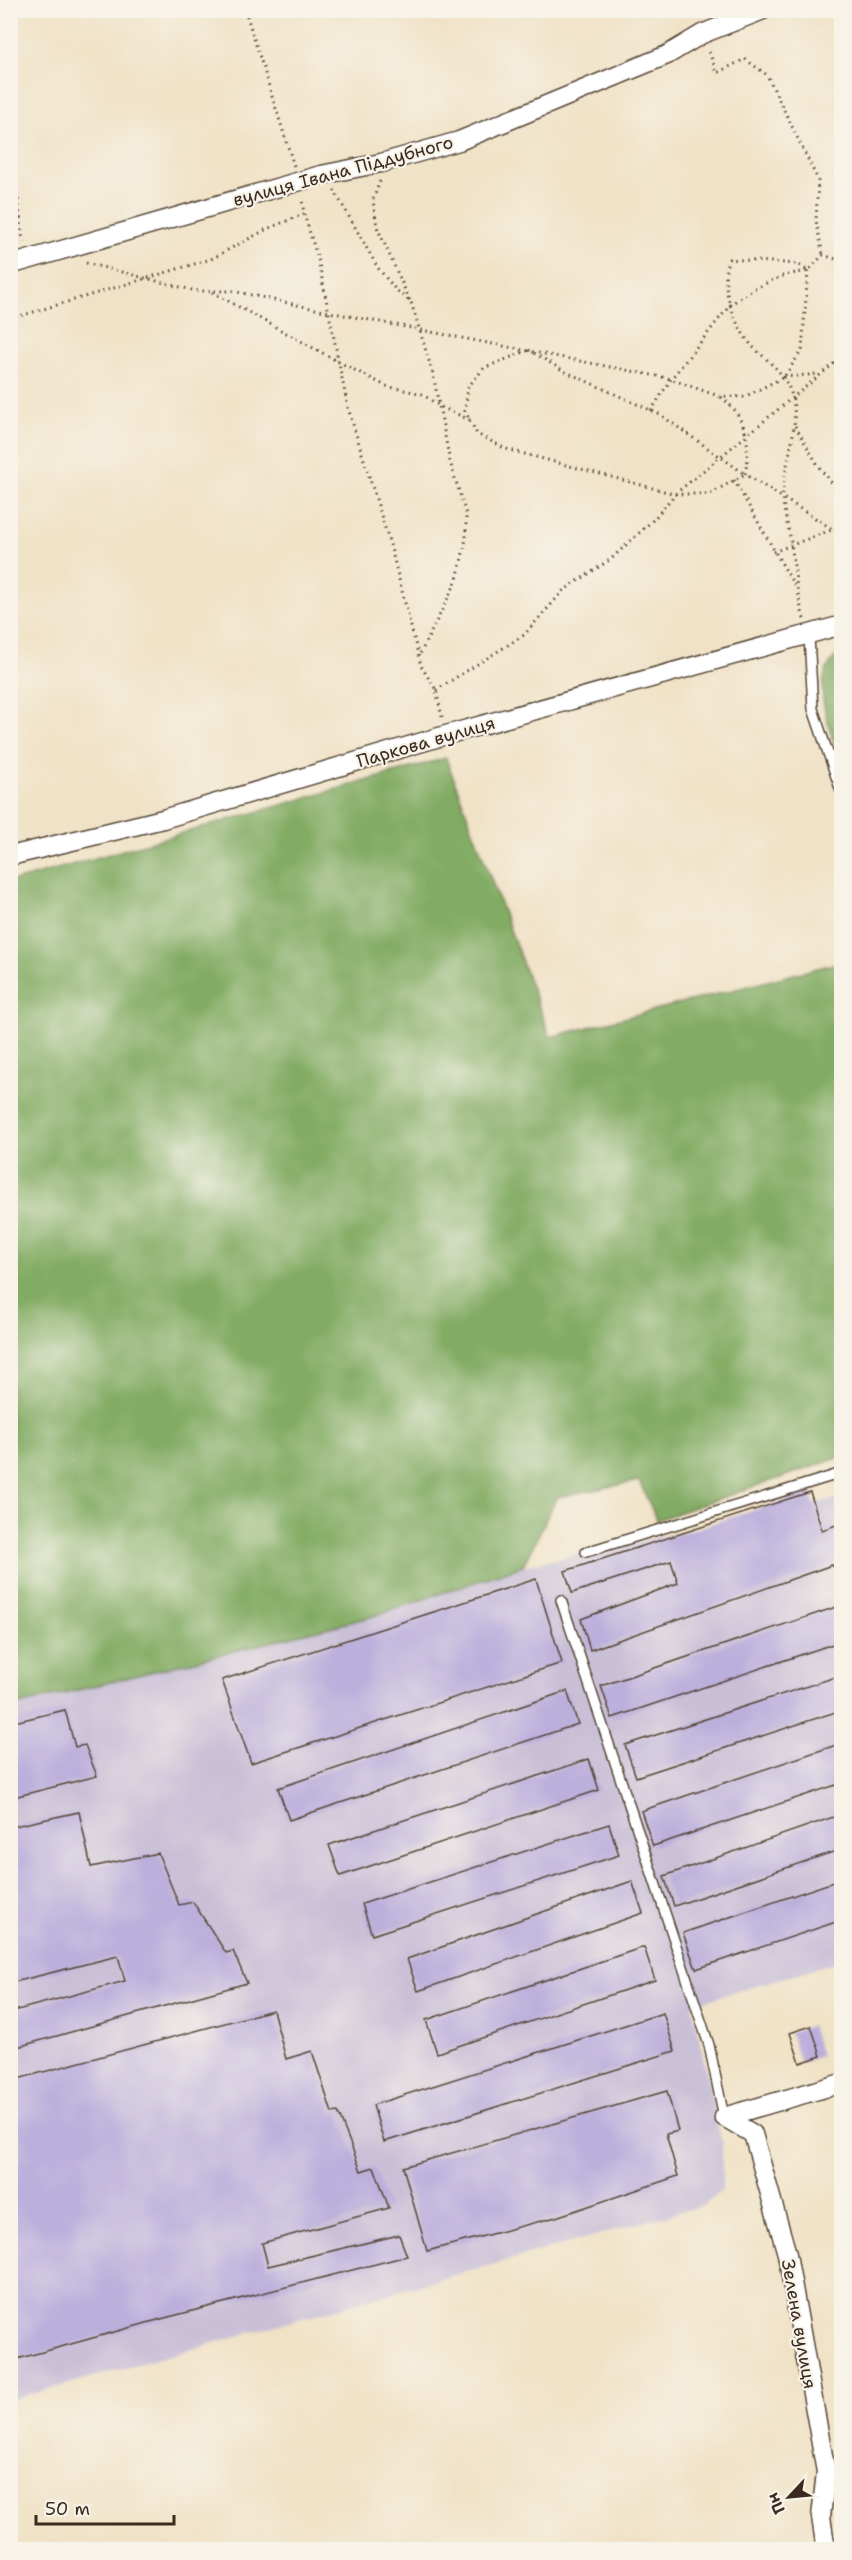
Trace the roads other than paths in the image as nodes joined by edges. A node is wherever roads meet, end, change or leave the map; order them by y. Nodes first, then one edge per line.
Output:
1 (763, 10) edge
2 (17, 262) edge
3 (842, 625) edge
4 (809, 636) junction
5 (842, 794) edge
6 (10, 856) edge
7 (842, 1473) edge
8 (586, 1552) dead end
9 (561, 1600) dead end
10 (842, 2083) edge
11 (724, 2117) junction
12 (834, 2470) edge
13 (825, 2550) edge

1 - 2 street, вулиця Івана Піддубного
3 - 4 street, Паркова вулиця
4 - 5 lane
4 - 6 street, Паркова вулиця
7 - 8 lane
9 - 11 lane
10 - 11 street
11 - 12 street, Зелена вулиця
12 - 13 street, Зелена вулиця

